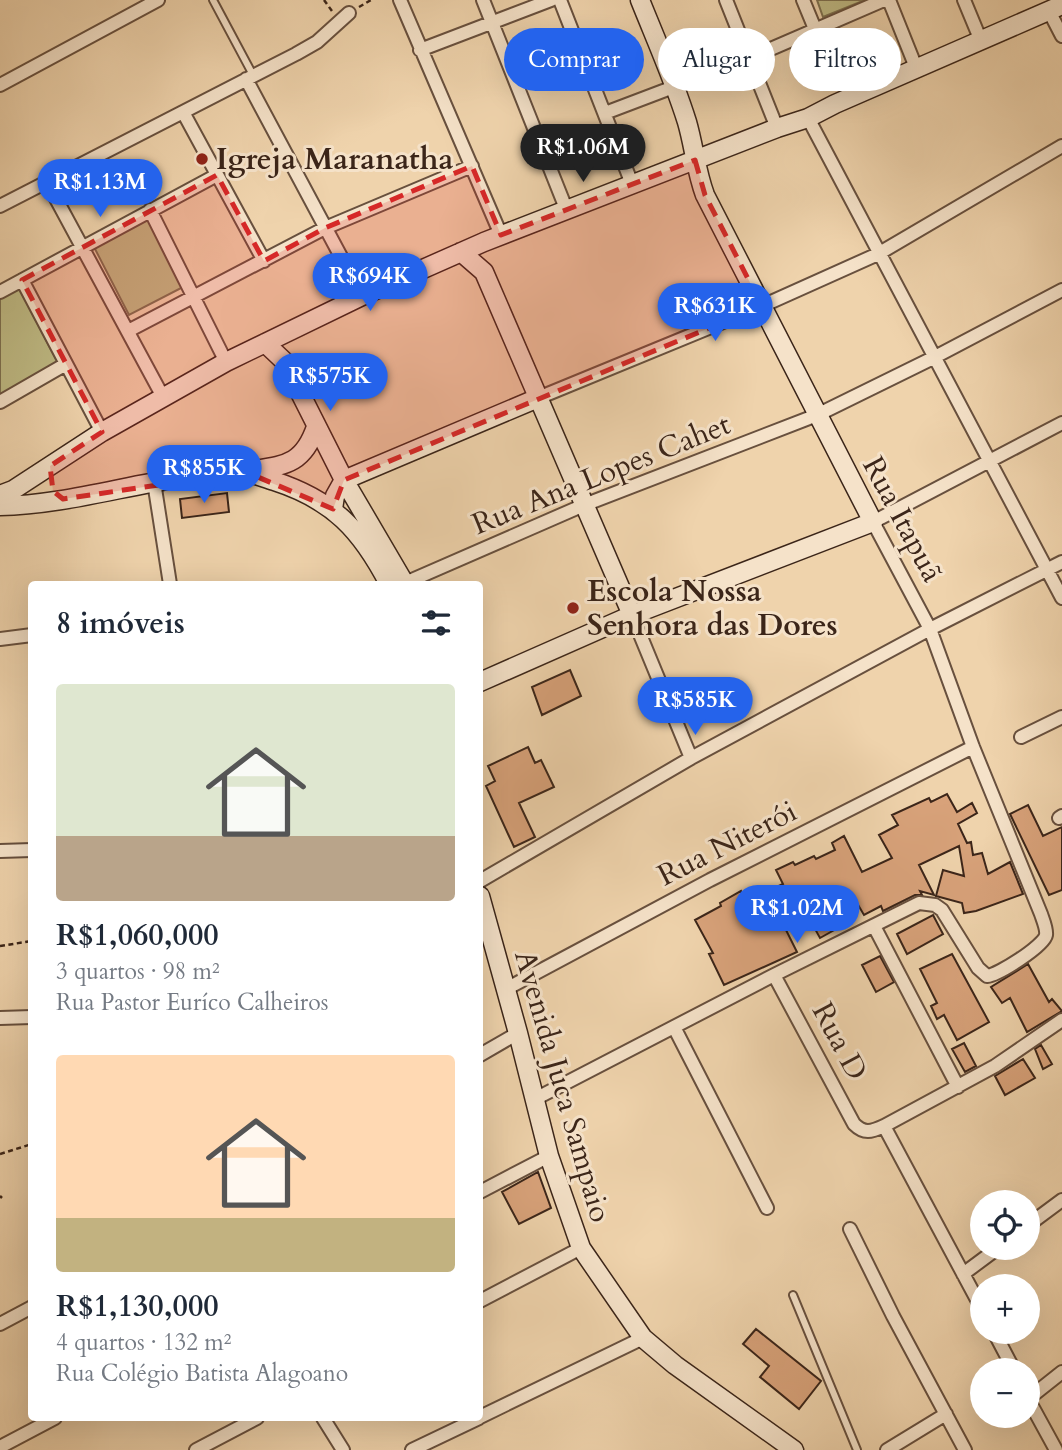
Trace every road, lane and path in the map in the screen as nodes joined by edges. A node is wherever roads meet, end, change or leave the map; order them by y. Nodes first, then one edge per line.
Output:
1 (158, 0) edge
2 (213, 0) edge
3 (400, 0) edge
4 (483, 0) edge
5 (551, 0) edge
6 (560, 0) edge
7 (640, 0) edge
8 (726, 0) edge
9 (803, 0) edge
10 (886, 0) edge
11 (964, 0) edge
12 (1056, 8) edge
13 (349, 13) dead end
14 (492, 23) junction
15 (738, 28) edge
16 (816, 28) edge
17 (818, 28) edge
18 (1062, 36) edge
19 (981, 41) junction
20 (658, 45) edge
21 (420, 50) junction
22 (917, 70) junction
23 (250, 77) junction
24 (0, 85) edge
25 (659, 91) edge
26 (676, 91) edge
27 (763, 91) edge
28 (183, 112) junction
29 (605, 113) junction
30 (807, 118) junction
31 (777, 128) junction
32 (1062, 146) edge
33 (695, 160) junction
34 (472, 166) junction
35 (217, 175) junction
36 (47, 182) junction
37 (632, 184) junction
38 (0, 206) edge
39 (150, 210) junction
40 (567, 211) junction
41 (325, 228) junction
42 (501, 235) junction
43 (484, 242) junction
44 (83, 247) junction
45 (461, 252) junction
46 (878, 254) junction
47 (264, 261) junction
48 (484, 272) junction
49 (22, 280) junction
50 (1062, 290) edge
51 (0, 292) edge
52 (193, 296) junction
53 (362, 296) junction
54 (762, 306) junction
55 (128, 331) junction
56 (283, 334) junction
57 (265, 343) junction
58 (933, 358) junction
59 (226, 362) junction
60 (284, 362) junction
61 (66, 365) junction
62 (163, 397) junction
63 (538, 398) junction
64 (0, 402) edge
65 (817, 415) junction
66 (1062, 423) edge
67 (316, 427) junction
68 (102, 432) junction
69 (990, 462) junction
70 (50, 466) junction
71 (246, 472) junction
72 (344, 480) junction
73 (154, 482) junction
74 (0, 495) edge
75 (63, 499) junction
76 (584, 505) junction
77 (0, 506) edge
78 (333, 509) junction
79 (873, 522) junction
80 (1062, 562) edge
81 (1047, 570) junction
82 (170, 581) edge
83 (397, 581) edge
84 (398, 581) edge
85 (407, 581) edge
86 (1062, 598) edge
87 (632, 615) junction
88 (930, 629) junction
89 (28, 636) edge
90 (0, 639) edge
91 (483, 681) edge
92 (1062, 716) edge
93 (1021, 737) dead end
94 (973, 747) junction
95 (691, 758) junction
96 (28, 850) edge
97 (0, 851) edge
98 (483, 879) edge
99 (483, 907) edge
100 (874, 926) junction
101 (28, 942) edge
102 (0, 946) edge
103 (774, 975) junction
104 (506, 989) junction
105 (28, 1017) edge
106 (0, 1018) edge
107 (1062, 1020) edge
108 (674, 1027) junction
109 (518, 1033) junction
110 (483, 1053) edge
111 (958, 1087) junction
112 (535, 1099) junction
113 (884, 1126) junction
114 (28, 1145) edge
115 (0, 1154) edge
116 (549, 1156) junction
117 (483, 1190) edge
118 (1062, 1200) edge
119 (767, 1208) dead end
120 (1040, 1216) edge
121 (850, 1229) dead end
122 (581, 1248) junction
123 (982, 1260) edge
124 (964, 1274) junction
125 (970, 1286) edge
126 (793, 1295) dead end
127 (483, 1299) edge
128 (28, 1309) edge
129 (0, 1324) edge
130 (643, 1338) junction
131 (1062, 1372) edge
132 (1040, 1389) edge
133 (946, 1414) junction
134 (483, 1415) edge
135 (1040, 1420) edge
136 (49, 1421) edge
137 (251, 1421) edge
138 (325, 1421) edge
139 (471, 1421) edge
140 (0, 1447) edge
141 (896, 1448) edge
142 (196, 1450) edge
143 (343, 1450) edge
144 (412, 1450) edge
145 (794, 1450) edge
146 (857, 1450) edge
147 (965, 1450) edge
148 (1056, 1450) edge

1 - 24 street
2 - 23 lane
3 - 21 street
4 - 14 street
5 - 14 street
6 - 29 street
7 - 20 main road, Rua Itapuã
8 - 15 street
9 - 16 street
10 - 17 street
10 - 22 street
11 - 19 street
12 - 18 street
12 - 19 main road
13 - 23 street
14 - 21 street
14 - 40 street
19 - 22 main road
21 - 34 street
22 - 30 main road
23 - 28 street
23 - 41 street
25 - 29 street
26 - 33 main road, Rua Itapuã
27 - 31 street
28 - 35 street
28 - 36 street
29 - 37 street
30 - 31 main road
30 - 46 street
31 - 33 main road
32 - 46 street
33 - 37 main road
33 - 54 main road, Rua Itapuã
34 - 41 street
34 - 42 street
35 - 39 street
35 - 47 street
36 - 38 street
36 - 44 street
37 - 40 main road
39 - 44 street
39 - 52 street
40 - 42 main road
41 - 47 street
41 - 53 street
42 - 43 main road
43 - 45 main road
43 - 48 main road
44 - 49 street
44 - 55 street
45 - 48 main road
45 - 53 main road
46 - 54 street
46 - 58 street
47 - 52 street
48 - 63 main road
49 - 51 street
49 - 61 street
50 - 58 street, Rua Ana Lopes Cahet
52 - 55 street
52 - 59 street
53 - 56 main road
54 - 63 street
54 - 65 main road, Rua Itapuã
55 - 62 street
56 - 57 main road
56 - 60 main road
57 - 59 main road
57 - 60 main road
58 - 65 street, Rua Ana Lopes Cahet
58 - 69 street
59 - 62 main road
60 - 67 main road
61 - 64 street
61 - 68 street
62 - 68 main road
63 - 72 main road
63 - 76 main road
65 - 76 street, Rua Ana Lopes Cahet
65 - 79 main road, Rua Itapuã
66 - 69 street
67 - 71 main road
67 - 72 main road
68 - 70 main road
69 - 79 street
69 - 81 street
70 - 74 main road
70 - 75 main road
71 - 73 main road
71 - 78 main road
72 - 78 main road
72 - 84 main road
73 - 75 main road
73 - 82 street
75 - 77 main road
76 - 85 street, Rua Ana Lopes Cahet
76 - 87 main road
78 - 83 main road
79 - 87 main road
79 - 88 street, Rua Itapuã
80 - 81 street
81 - 86 street
81 - 88 street
87 - 91 main road
87 - 95 street
88 - 94 street, Rua Itapuã
88 - 95 street
89 - 90 street
92 - 93 street
94 - 100 street, Rua Itapuã
94 - 104 street, Rua Niterói
95 - 98 street
96 - 97 street
99 - 104 main road, Avenida Juca Sampaio
100 - 103 street
100 - 111 street
101 - 102 path
103 - 108 street
103 - 113 street, Rua D
104 - 109 main road, Avenida Juca Sampaio
105 - 106 street
107 - 111 street
108 - 112 street
108 - 119 street
109 - 110 street
109 - 112 main road, Avenida Juca Sampaio
111 - 113 street
112 - 116 main road, Avenida Juca Sampaio
113 - 124 street
114 - 115 path
116 - 117 street
116 - 122 main road, Avenida Juca Sampaio
118 - 120 street
121 - 133 street
122 - 127 street
122 - 130 main road, Avenida Juca Sampaio
123 - 124 street
124 - 125 street
126 - 146 lane
128 - 129 street
130 - 134 street
130 - 145 main road, Avenida Juca Sampaio
131 - 132 street
133 - 141 street
133 - 147 street
135 - 148 street
136 - 140 street
137 - 142 street
138 - 143 street
139 - 144 street

